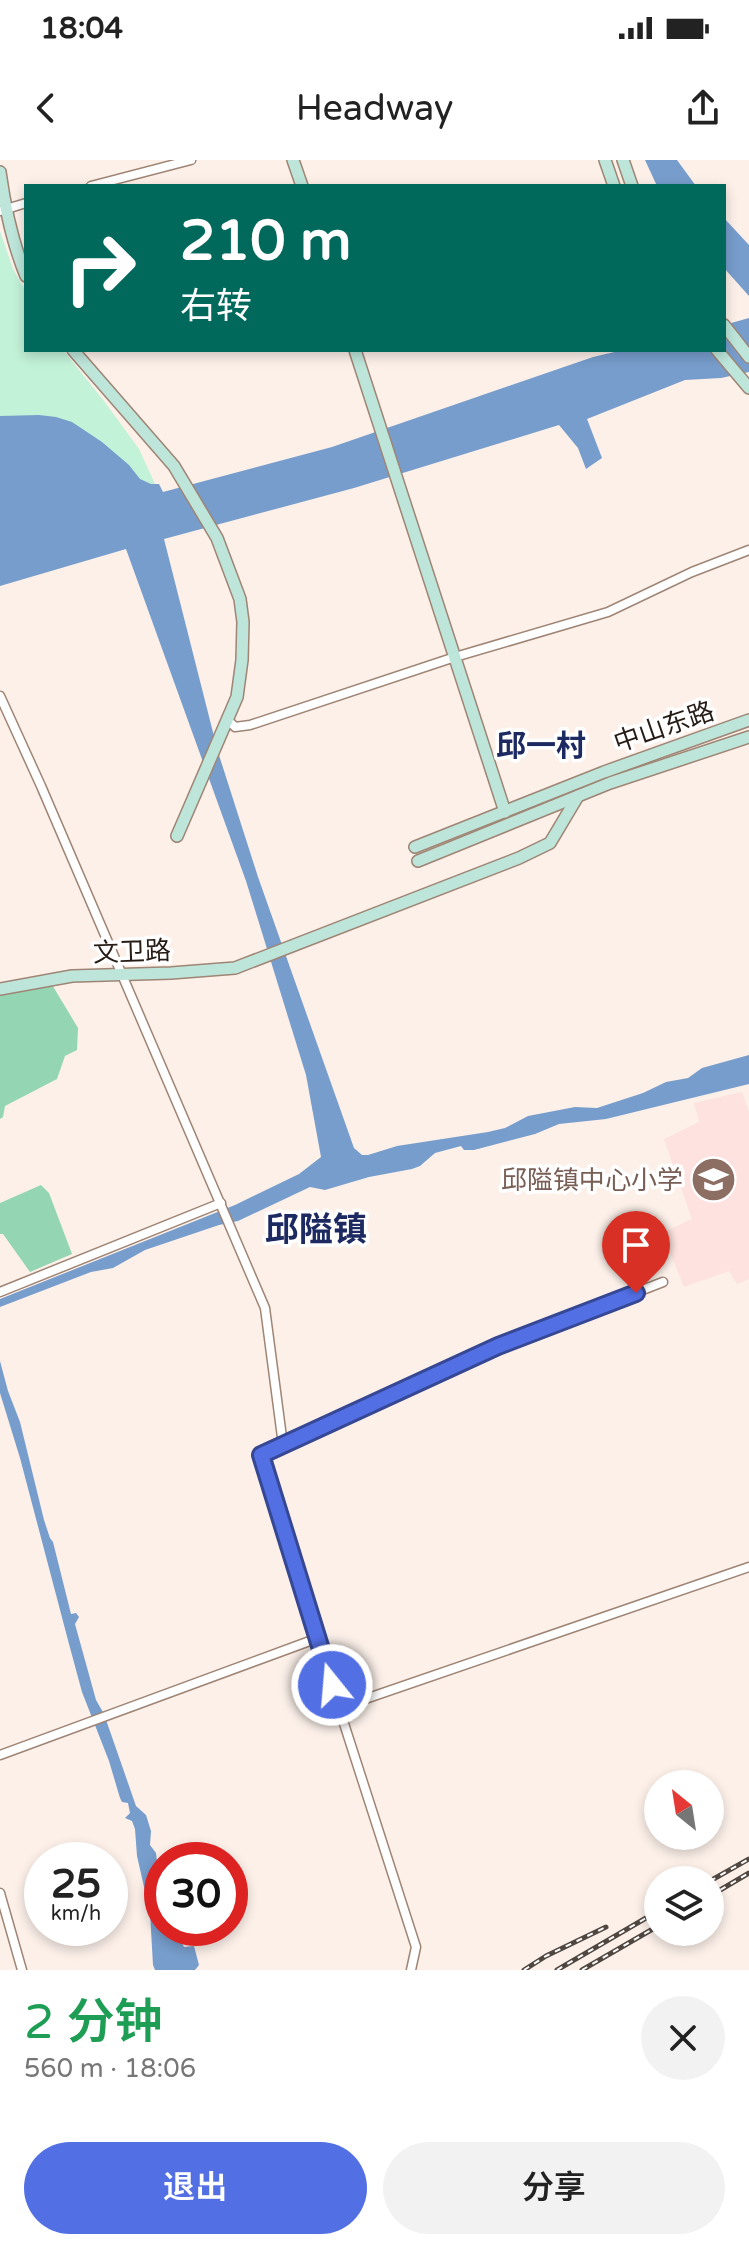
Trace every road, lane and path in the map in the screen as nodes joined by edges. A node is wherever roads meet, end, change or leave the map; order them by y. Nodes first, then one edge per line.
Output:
1 (191, 160) edge
2 (293, 160) edge
3 (605, 160) edge
4 (623, 160) edge
5 (0, 172) edge
6 (99, 184) edge
7 (301, 184) edge
8 (613, 184) edge
9 (631, 184) edge
10 (24, 204) edge
11 (3, 209) edge
12 (24, 271) edge
13 (726, 328) edge
14 (75, 352) edge
15 (356, 352) edge
16 (719, 352) edge
17 (749, 357) edge
18 (747, 386) edge
19 (749, 550) edge
20 (455, 657) junction
21 (0, 696) edge
22 (228, 720) junction
23 (749, 720) edge
24 (749, 737) edge
25 (578, 796) junction
26 (505, 812) junction
27 (177, 836) dead end
28 (415, 847) dead end
29 (418, 861) dead end
30 (0, 989) edge
31 (221, 1203) junction
32 (663, 1282) dead end
33 (0, 1292) edge
34 (283, 1445) junction
35 (749, 1567) edge
36 (318, 1638) junction
37 (339, 1708) junction
38 (0, 1755) edge
39 (0, 1893) edge
40 (22, 1970) edge
41 (411, 1970) edge

1 - 6 street
2 - 7 street
3 - 8 street
4 - 9 street
5 - 11 street
10 - 11 street
11 - 12 street
13 - 17 street
14 - 22 street
15 - 20 street
16 - 18 street
19 - 20 street
20 - 22 street
20 - 26 street
21 - 31 street
22 - 27 street
23 - 26 street, 中山东路
24 - 25 street, 中山东路
25 - 29 street, 中山东路
25 - 30 street, 文卫路
26 - 28 street, 中山东路
31 - 33 street
31 - 34 street
32 - 34 street
34 - 36 street
35 - 37 street
36 - 37 street
36 - 38 street
37 - 41 street
39 - 40 street

